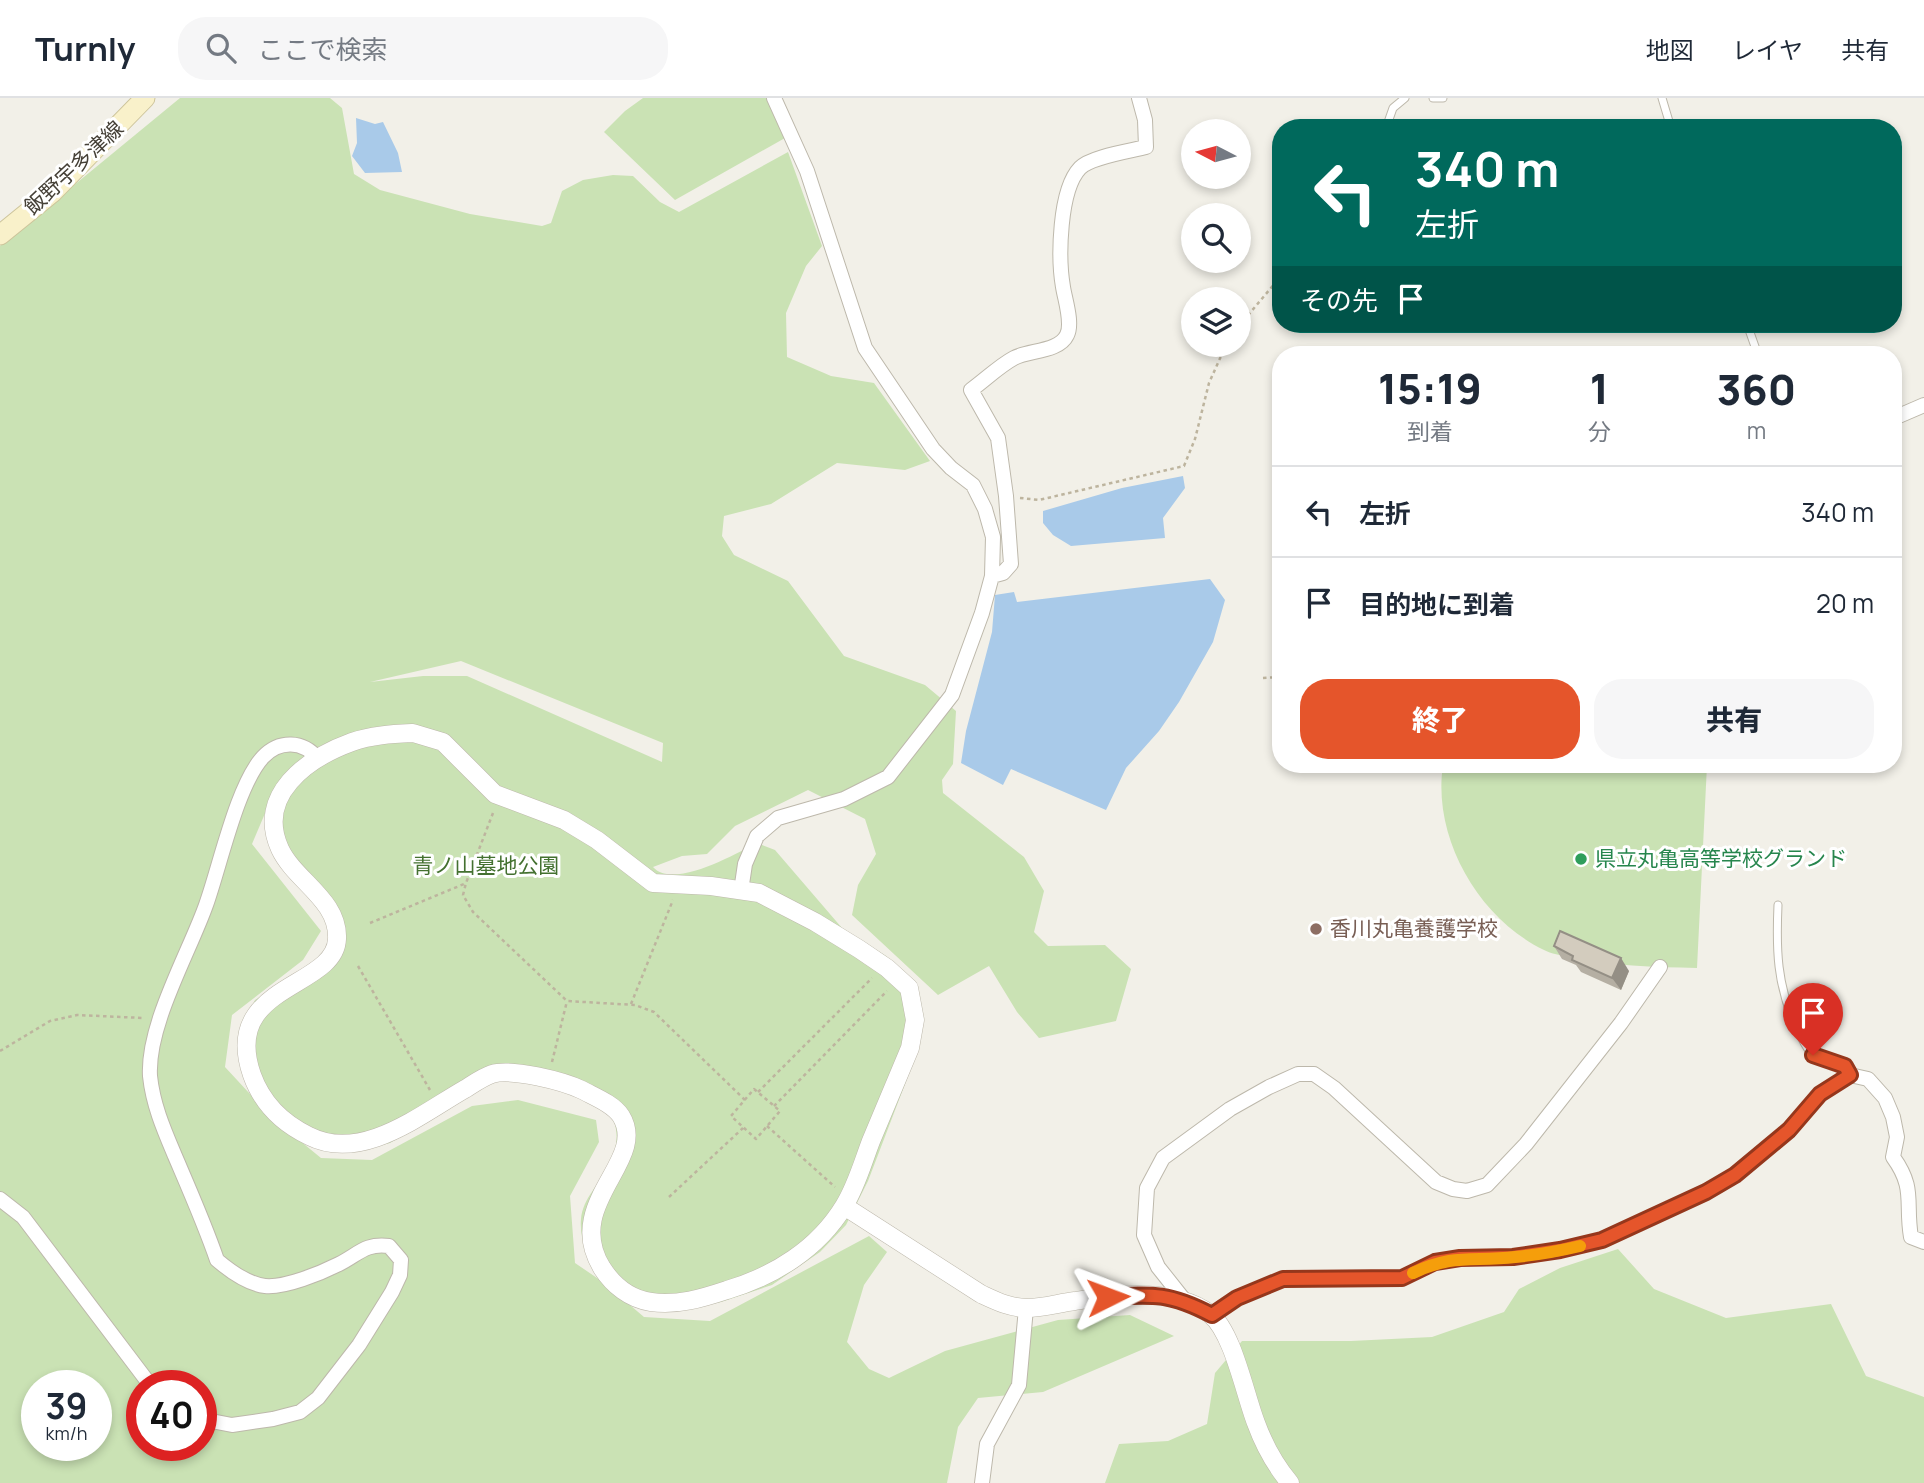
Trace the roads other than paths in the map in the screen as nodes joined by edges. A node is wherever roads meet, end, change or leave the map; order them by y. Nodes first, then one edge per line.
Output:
1 (145, 98) edge
2 (774, 98) edge
3 (1139, 98) edge
4 (1405, 98) edge
5 (1433, 98) edge
6 (1443, 98) edge
7 (1662, 98) edge
8 (1389, 119) edge
9 (1668, 119) edge
10 (0, 235) edge
11 (1924, 405) edge
12 (1902, 415) edge
13 (992, 576) junction
14 (318, 759) junction
15 (741, 891) junction
16 (1778, 905) dead end
17 (1660, 967) dead end
18 (1850, 1075) junction
19 (0, 1199) edge
20 (846, 1202) junction
21 (1924, 1242) edge
22 (1185, 1301) junction
23 (1026, 1308) junction
24 (1212, 1315) junction
25 (139, 1370) edge
26 (217, 1422) edge
27 (982, 1483) edge
28 (1290, 1483) edge

1 - 10 main road, 飯野宇多津線
2 - 13 street
3 - 13 street
4 - 8 lane
5 - 6 lane
7 - 9 lane
11 - 12 street
13 - 15 street
14 - 15 street
14 - 20 street
14 - 26 street
15 - 20 street
16 - 18 lane
17 - 22 street
18 - 21 street
18 - 24 street
19 - 25 street
20 - 23 street
22 - 23 street
22 - 24 street
23 - 27 street
24 - 28 street

